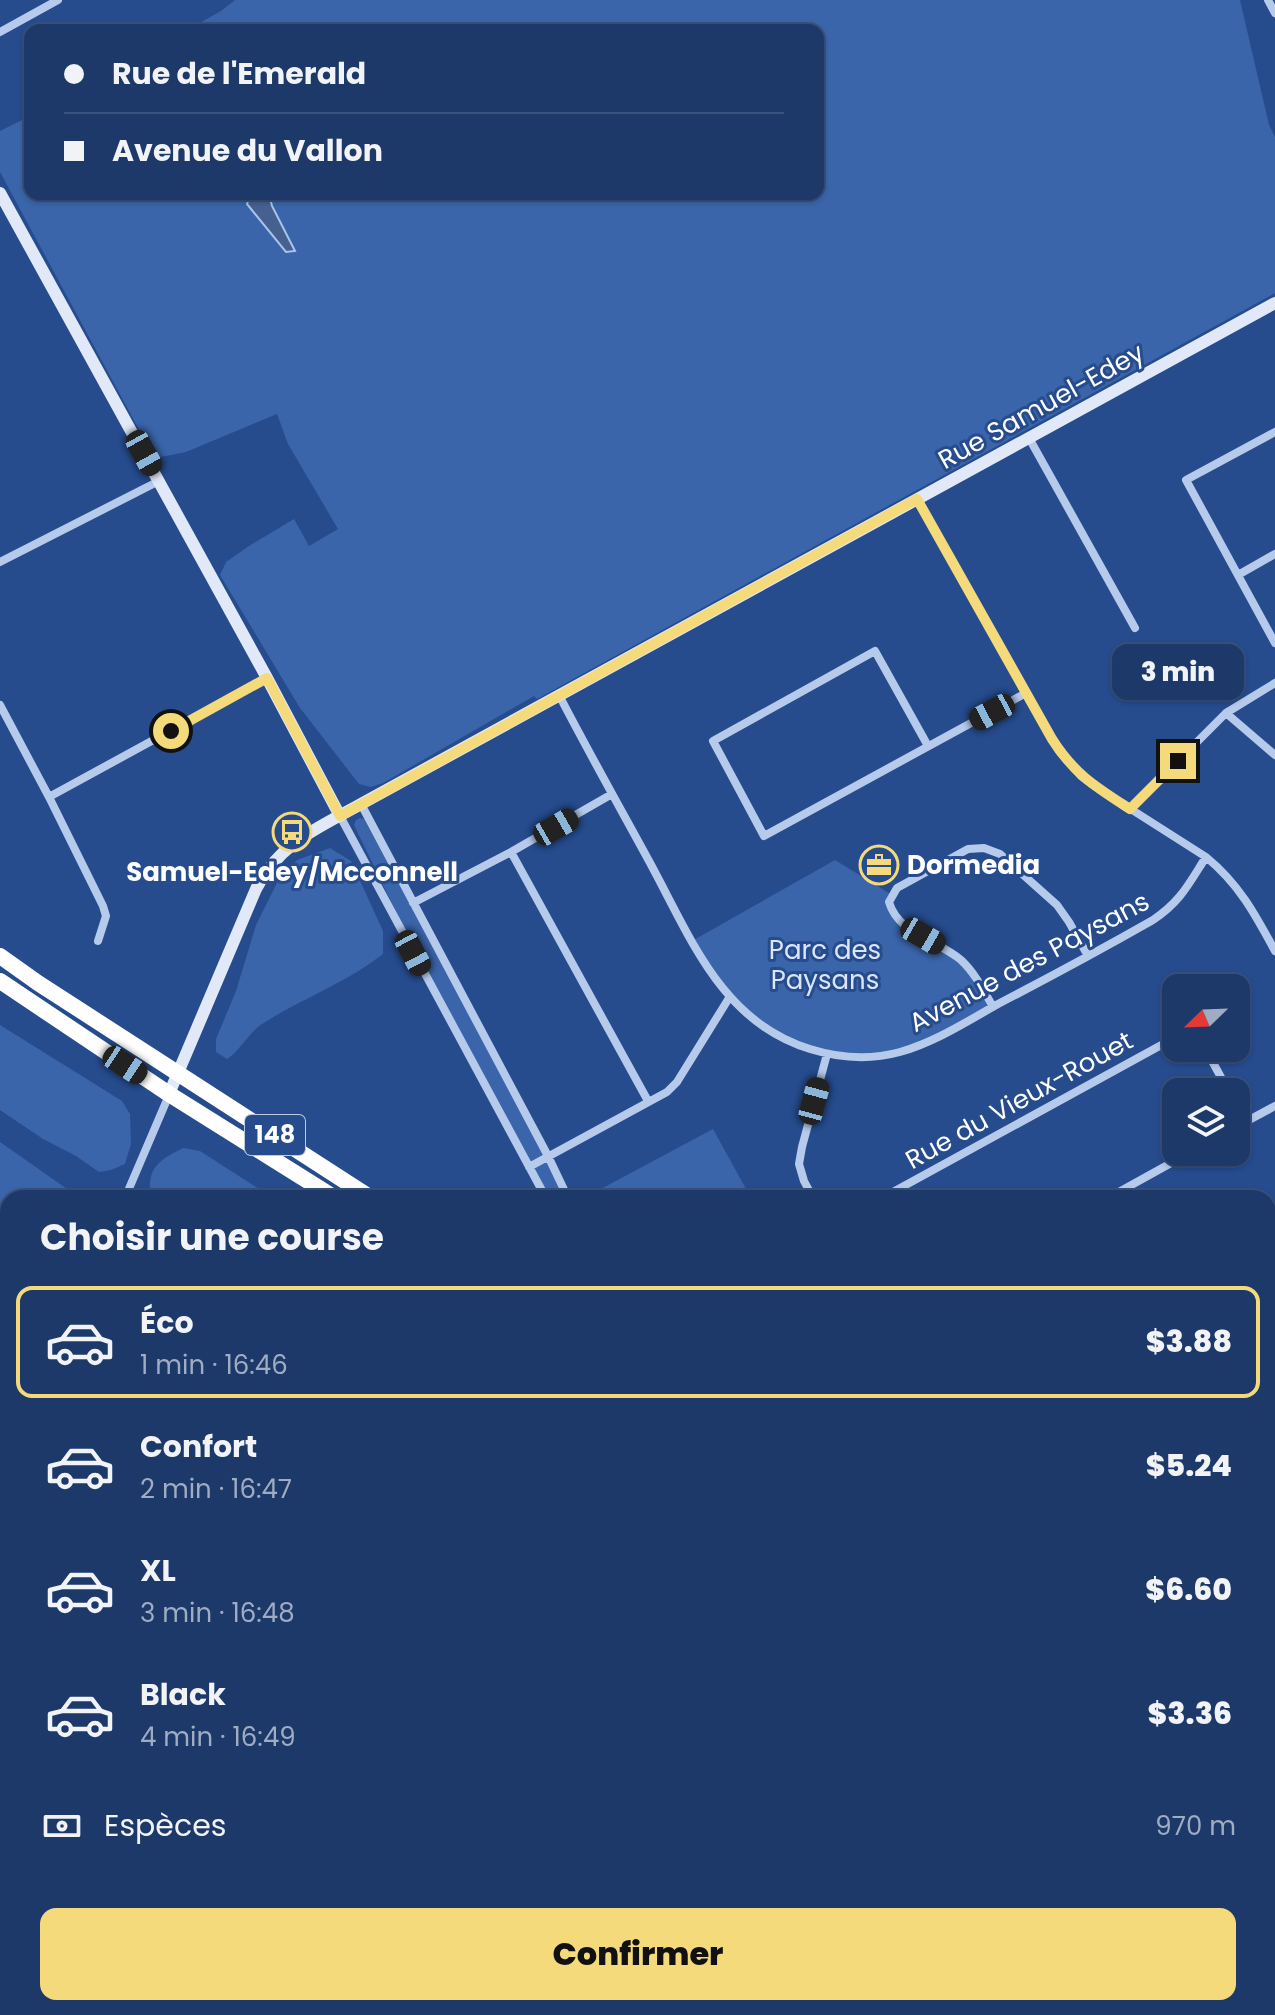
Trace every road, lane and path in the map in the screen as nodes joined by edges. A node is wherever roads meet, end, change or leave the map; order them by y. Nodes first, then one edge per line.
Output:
1 (58, 0) edge
2 (1268, 0) edge
3 (1275, 13) edge
4 (0, 32) edge
5 (0, 193) edge
6 (1275, 303) edge
7 (1275, 432) edge
8 (1029, 438) junction
9 (159, 481) junction
10 (917, 499) junction
11 (1275, 554) edge
12 (0, 562) edge
13 (1238, 575) junction
14 (1135, 628) dead end
15 (1275, 643) edge
16 (267, 678) junction
17 (1275, 683) edge
18 (1026, 693) junction
19 (559, 695) junction
20 (0, 705) edge
21 (1226, 713) junction
22 (928, 746) junction
23 (1275, 755) edge
24 (612, 794) junction
25 (49, 797) junction
26 (361, 804) junction
27 (1130, 809) junction
28 (340, 816) junction
29 (511, 852) junction
30 (1206, 857) junction
31 (413, 903) junction
32 (98, 941) dead end
33 (1275, 951) edge
34 (0, 956) edge
35 (1088, 956) junction
36 (0, 981) edge
37 (729, 998) junction
38 (993, 1007) junction
39 (1162, 1045) edge
40 (827, 1054) junction
41 (178, 1074) junction
42 (169, 1094) junction
43 (648, 1101) junction
44 (1275, 1106) edge
45 (1250, 1120) edge
46 (548, 1156) junction
47 (1166, 1166) edge
48 (529, 1167) junction
49 (128, 1190) edge
50 (322, 1190) edge
51 (359, 1190) edge
52 (542, 1190) edge
53 (564, 1190) edge
54 (809, 1190) edge
55 (897, 1190) edge
56 (1122, 1190) edge

1 - 4 street
2 - 3 street
5 - 9 street
6 - 8 street, Rue Samuel-Edey
7 - 13 street
8 - 10 street, Rue Samuel-Edey
8 - 14 street
9 - 12 street
9 - 16 street
10 - 18 street
10 - 19 street, Rue Samuel-Edey
11 - 13 street
13 - 15 street
16 - 25 street
16 - 28 street
17 - 21 street
18 - 22 street
18 - 27 street
19 - 24 street, Avenue des Paysans
19 - 26 street, Rue Samuel-Edey
20 - 25 street
21 - 23 street
21 - 27 street
22 - 22 street
24 - 29 street
24 - 37 street, Avenue des Paysans
25 - 32 street
26 - 28 street, Rue Samuel-Edey
26 - 31 street
27 - 30 street
28 - 41 street, Rue Samuel-Edey
28 - 48 street
29 - 31 street
29 - 43 street
30 - 33 street
30 - 35 street, Avenue des Paysans
31 - 46 street
34 - 41 highway, 148
35 - 38 street, Avenue des Paysans
35 - 38 street
36 - 42 highway, 148
37 - 40 street, Avenue des Paysans
37 - 43 street
38 - 40 street, Avenue des Paysans
39 - 55 street, Rue du Vieux-Rouet
40 - 54 street
41 - 42 street, Rue Samuel-Edey
41 - 51 highway, 148
42 - 49 street, Rue Samuel-Edey
42 - 50 highway, 148
43 - 46 street
44 - 45 street
46 - 48 street
46 - 53 street
47 - 56 street
48 - 52 street

